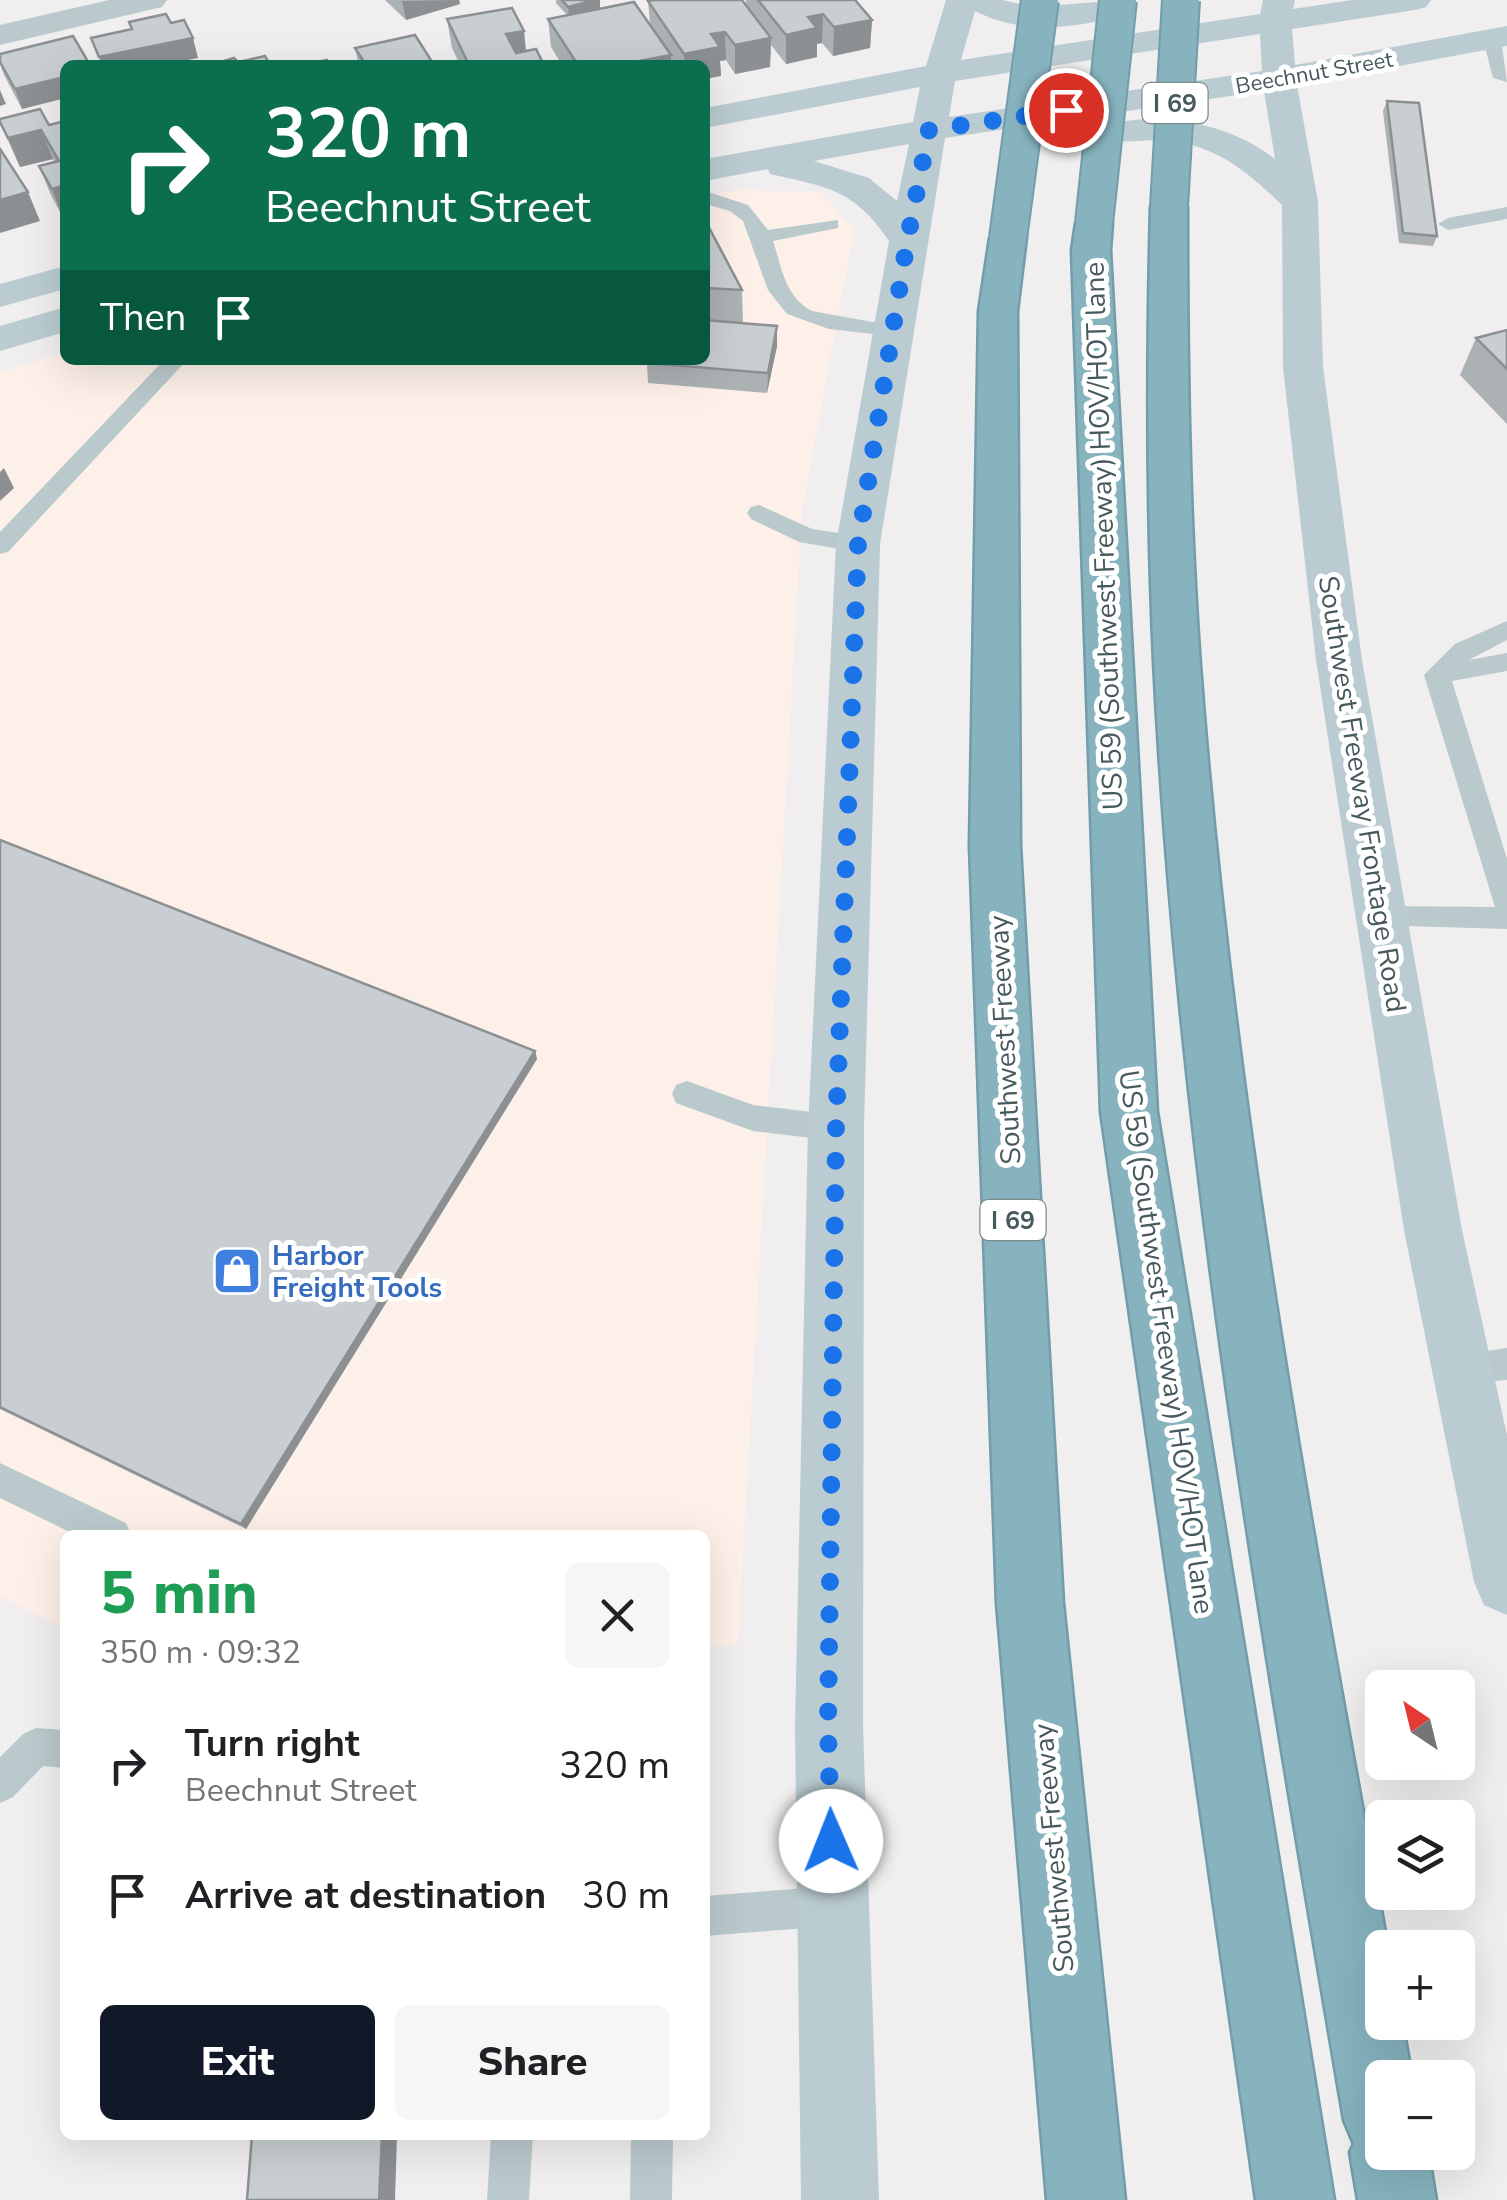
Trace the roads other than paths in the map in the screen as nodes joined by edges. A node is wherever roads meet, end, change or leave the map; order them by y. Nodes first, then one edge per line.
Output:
1 (151, 0) edge
2 (962, 0) edge
3 (978, 0) edge
4 (1040, 0) edge
5 (1414, 0) edge
6 (1154, 2) edge
7 (1277, 11) edge
8 (0, 35) edge
9 (1500, 38) edge
10 (940, 72) junction
11 (1282, 78) junction
12 (1502, 78) dead end
13 (710, 117) edge
14 (756, 162) junction
15 (710, 169) edge
16 (935, 179) junction
17 (710, 199) edge
18 (1300, 202) junction
19 (1507, 213) edge
20 (831, 224) dead end
21 (1448, 224) dead end
22 (762, 237) junction
23 (60, 278) edge
24 (0, 296) edge
25 (60, 321) edge
26 (892, 332) junction
27 (0, 339) edge
28 (171, 365) edge
29 (759, 513) dead end
30 (858, 544) junction
31 (0, 546) edge
32 (1507, 630) edge
33 (1507, 662) edge
34 (1437, 675) junction
35 (1507, 903) edge
36 (1381, 917) junction
37 (1507, 918) edge
38 (687, 1094) dead end
39 (836, 1128) junction
40 (1485, 1365) edge
41 (0, 1480) edge
42 (104, 1530) edge
43 (1507, 1582) edge
44 (60, 1749) edge
45 (0, 1784) edge
46 (832, 1906) junction
47 (710, 1916) edge
48 (1372, 2060) edge
49 (512, 2140) edge
50 (652, 2140) edge
51 (1391, 2170) edge
52 (508, 2200) edge
53 (651, 2200) edge
54 (840, 2200) edge
55 (1086, 2200) edge
56 (1295, 2200) edge
57 (1397, 2200) edge

1 - 8 street
2 - 10 main road
3 - 6 main road
4 - 55 highway, Southwest Freeway / I 69, bridge
5 - 7 main road, Beechnut Street
6 - 48 highway, I 69, bridge
6 - 56 highway, US 59 (Southwest Freeway) HOV/HOT lane, bridge
7 - 10 main road, Beechnut Street
7 - 11 main road, Southwest Freeway Frontage Road
9 - 11 main road, Beechnut Street
9 - 12 lane
10 - 13 main road, Beechnut Street
10 - 16 main road
11 - 16 main road, Beechnut Street
11 - 18 main road, Southwest Freeway Frontage Road
14 - 15 main road, Beechnut Street
14 - 16 main road, Beechnut Street
14 - 16 main road
16 - 18 main road
16 - 26 main road
17 - 22 lane
18 - 36 main road, Southwest Freeway Frontage Road
19 - 21 lane
20 - 22 lane
22 - 26 lane
23 - 24 main road
25 - 27 main road
26 - 30 main road
28 - 31 lane
29 - 30 lane
30 - 39 main road
32 - 34 lane
33 - 34 lane
34 - 35 lane
36 - 37 lane
36 - 40 main road, Southwest Freeway Frontage Road
38 - 39 lane
39 - 46 main road
40 - 43 main road, Southwest Freeway Frontage Road
41 - 42 lane
44 - 45 lane
46 - 47 lane
46 - 54 main road
49 - 52 lane
50 - 53 lane
51 - 57 highway

